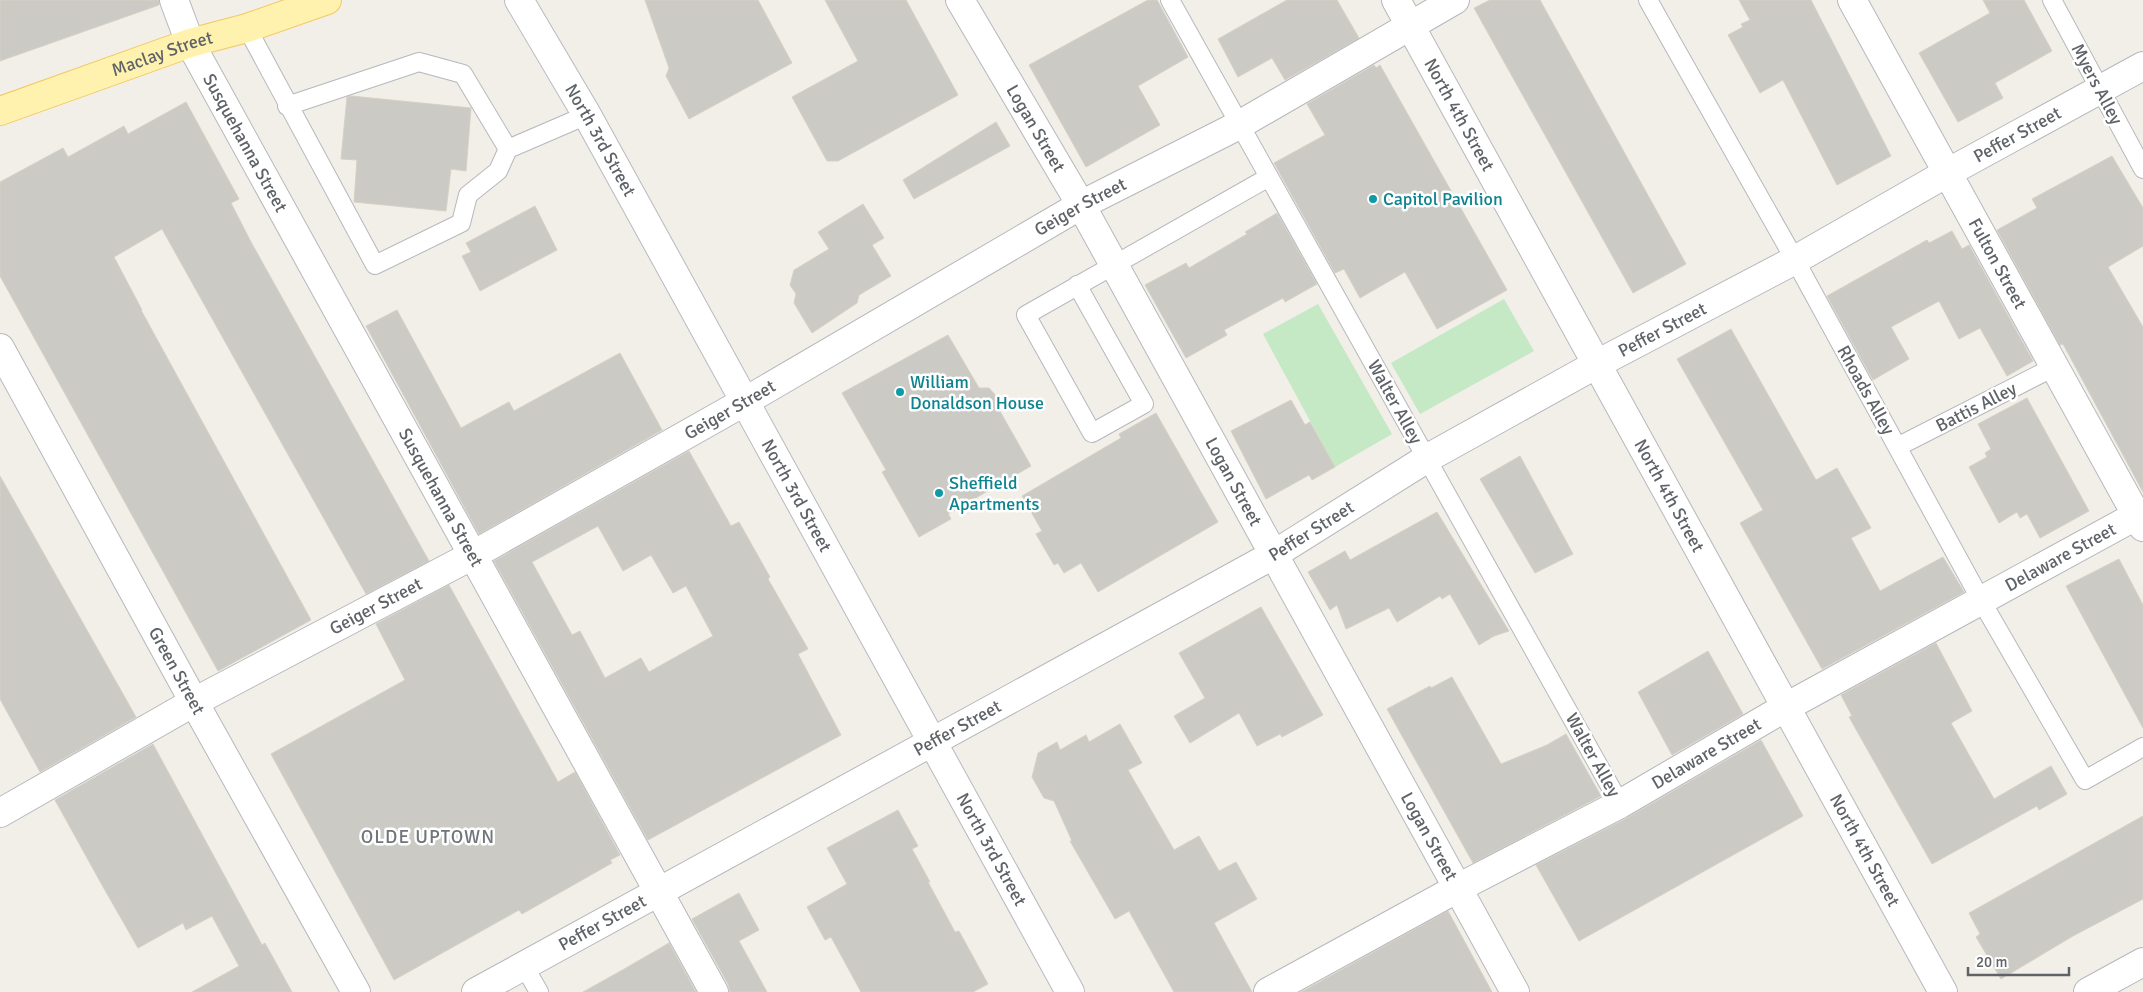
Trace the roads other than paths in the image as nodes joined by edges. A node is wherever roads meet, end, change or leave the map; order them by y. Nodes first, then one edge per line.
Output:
1 (174, 0) edge
2 (327, 0) edge
3 (519, 0) edge
4 (960, 0) edge
5 (1170, 0) edge
6 (1396, 0) edge
7 (1455, 0) edge
8 (1648, 0) edge
9 (1852, 0) edge
10 (2052, 0) edge
11 (1409, 25) junction
12 (247, 28) junction
13 (190, 43) junction
14 (2143, 66) edge
15 (2100, 89) junction
16 (287, 106) junction
17 (0, 111) edge
18 (587, 115) junction
19 (1239, 125) junction
20 (508, 149) junction
21 (2143, 169) edge
22 (1947, 173) junction
23 (1269, 177) junction
24 (1081, 205) junction
25 (1795, 260) junction
26 (1113, 266) junction
27 (1077, 285) junction
28 (0, 348) edge
29 (1597, 364) junction
30 (2054, 367) junction
31 (744, 402) junction
32 (1897, 448) junction
33 (1426, 459) junction
34 (2141, 519) edge
35 (474, 555) junction
36 (1273, 555) junction
37 (1982, 602) junction
38 (194, 702) junction
39 (1786, 707) junction
40 (932, 743) junction
41 (2143, 747) edge
42 (1620, 804) junction
43 (0, 813) edge
44 (1458, 888) junction
45 (659, 892) junction
46 (2143, 962) edge
47 (524, 966) junction
48 (356, 992) edge
49 (476, 992) edge
50 (539, 992) edge
51 (714, 992) edge
52 (1070, 992) edge
53 (1268, 992) edge
54 (1515, 992) edge
55 (1943, 992) edge
56 (2088, 992) edge

1 - 13 street, Susquehanna Street
2 - 12 main road, Maclay Street
3 - 18 street, North 3rd Street
4 - 24 street, Logan Street
5 - 19 lane, Walter Alley
6 - 11 street, North 4th Street
7 - 11 street, Geiger Street
8 - 25 lane, Rhoads Alley
9 - 22 street, Fulton Street
10 - 15 lane, Myers Alley
11 - 19 street, Geiger Street
11 - 29 street, North 4th Street
12 - 13 main road, Maclay Street
12 - 16 lane
13 - 17 main road, Maclay Street
13 - 35 street, Susquehanna Street
14 - 15 street, Peffer Street
15 - 21 lane, Myers Alley
15 - 22 street, Peffer Street
16 - 20 lane
16 - 20 lane
18 - 20 lane
18 - 31 street, North 3rd Street
19 - 23 lane, Walter Alley
19 - 24 street, Geiger Street
22 - 25 street, Peffer Street
22 - 30 street, Fulton Street
23 - 26 lane
23 - 33 lane, Walter Alley
24 - 26 street, Logan Street
24 - 31 street, Geiger Street
25 - 29 street, Peffer Street
25 - 32 lane, Rhoads Alley
26 - 27 lane
26 - 36 street, Logan Street
27 - 27 lane
28 - 38 street, Green Street
29 - 33 street, Peffer Street
29 - 39 street, North 4th Street
30 - 32 lane, Battis Alley
30 - 34 street, Fulton Street
31 - 35 street, Geiger Street
31 - 40 street, North 3rd Street
32 - 37 lane, Rhoads Alley
33 - 36 street, Peffer Street
33 - 42 lane, Walter Alley
34 - 37 street, Delaware Street
35 - 38 street, Geiger Street
35 - 45 street, Susquehanna Street
36 - 40 street, Peffer Street
36 - 44 street, Logan Street
37 - 39 street, Delaware Street
37 - 41 lane, Rhoads Alley
38 - 43 street, Geiger Street
38 - 48 street, Green Street
39 - 42 street, Delaware Street
39 - 55 street, North 4th Street
40 - 45 street, Peffer Street
40 - 52 street, North 3rd Street
42 - 44 street, Delaware Street
44 - 53 street, Delaware Street
44 - 54 street, Logan Street
45 - 47 street, Peffer Street
45 - 51 street, Susquehanna Street
46 - 56 street
47 - 49 street, Peffer Street
47 - 50 lane

